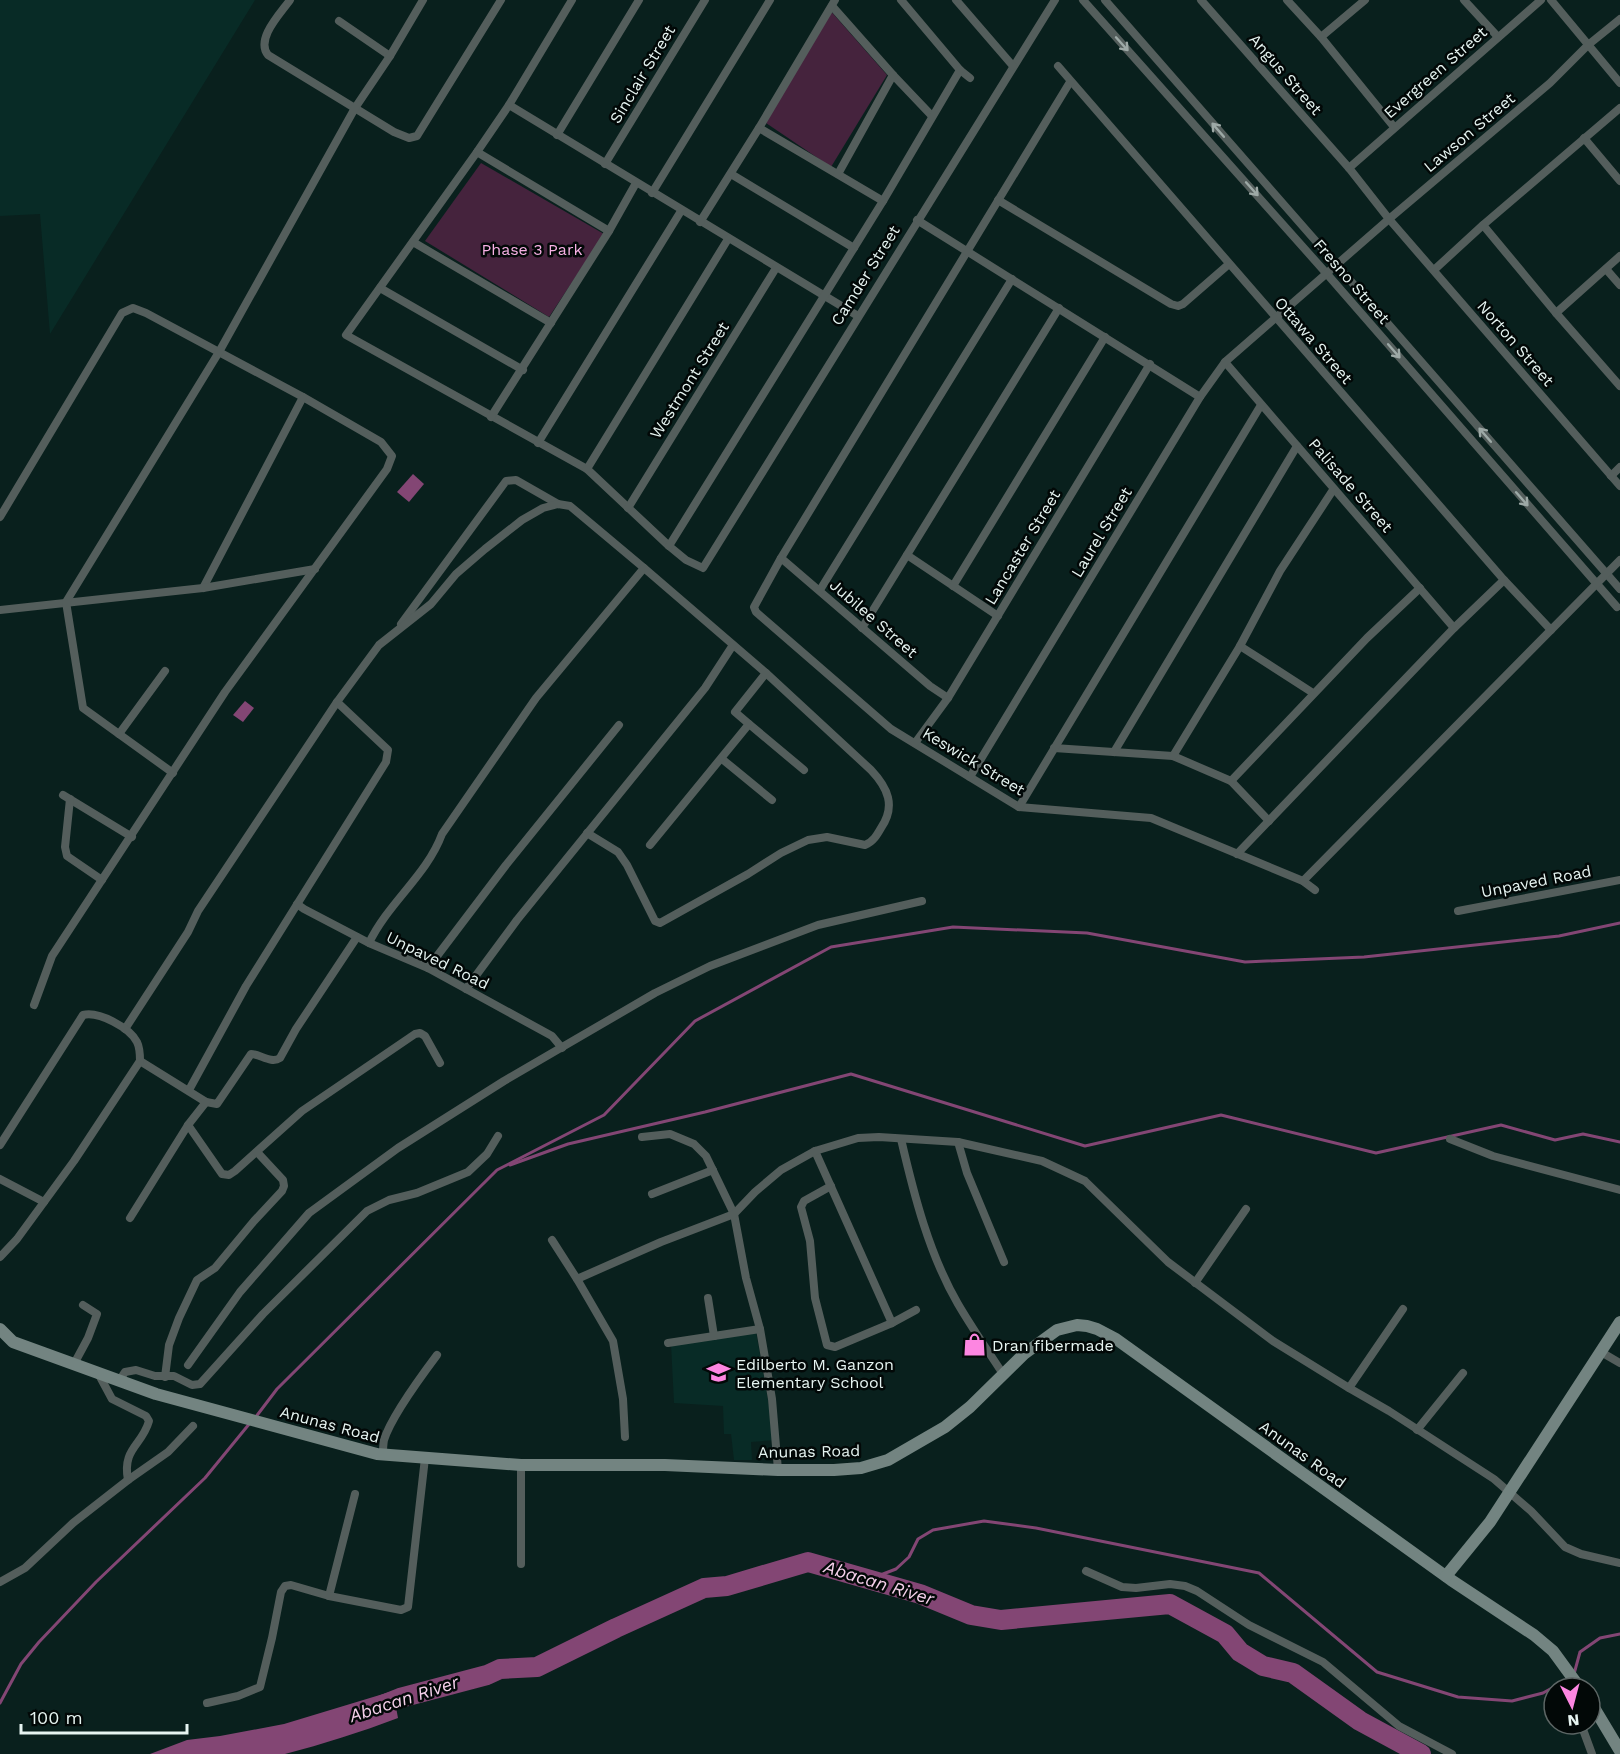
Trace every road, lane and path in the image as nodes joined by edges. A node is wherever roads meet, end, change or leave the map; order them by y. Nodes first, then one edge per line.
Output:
1 (290, 0) edge
2 (422, 0) edge
3 (501, 0) edge
4 (572, 0) edge
5 (639, 0) edge
6 (705, 0) edge
7 (770, 0) edge
8 (901, 0) edge
9 (956, 0) edge
10 (1055, 0) edge
11 (1083, 0) edge
12 (1105, 0) edge
13 (1201, 0) edge
14 (1287, 0) edge
15 (1365, 0) edge
16 (1464, 0) edge
17 (1541, 0) edge
18 (1551, 0) edge
19 (834, 3) edge
20 (1620, 19) edge
21 (339, 21) dead end
22 (1321, 37) junction
23 (1498, 37) junction
24 (1588, 45) junction
25 (390, 56) junction
26 (1013, 66) junction
27 (1058, 66) dead end
28 (960, 70) junction
29 (893, 75) junction
30 (970, 78) dead end
31 (1070, 82) junction
32 (1620, 83) edge
33 (509, 105) junction
34 (355, 108) junction
35 (1620, 108) edge
36 (932, 116) junction
37 (1394, 127) junction
38 (759, 128) junction
39 (557, 135) junction
40 (1584, 138) junction
41 (477, 152) junction
42 (604, 164) junction
43 (1349, 168) junction
44 (731, 174) junction
45 (838, 174) junction
46 (1620, 181) edge
47 (636, 183) junction
48 (652, 193) junction
49 (998, 200) junction
50 (883, 201) junction
51 (681, 211) junction
52 (1389, 219) junction
53 (917, 220) junction
54 (700, 222) junction
55 (1483, 225) junction
56 (609, 231) junction
57 (728, 239) junction
58 (413, 242) junction
59 (854, 248) junction
60 (968, 252) junction
61 (1620, 256) edge
62 (1229, 264) junction
63 (1336, 266) junction
64 (776, 268) junction
65 (1606, 269) junction
66 (1434, 270) junction
67 (1327, 274) junction
68 (1012, 279) junction
69 (1620, 285) edge
70 (380, 288) junction
71 (822, 296) junction
72 (1059, 308) junction
73 (1556, 313) junction
74 (858, 316) junction
75 (1276, 318) junction
76 (551, 323) junction
77 (1105, 337) junction
78 (219, 352) junction
79 (1225, 362) junction
80 (1150, 364) junction
81 (522, 370) junction
82 (1620, 387) edge
83 (303, 397) junction
84 (1200, 397) junction
85 (1261, 405) junction
86 (492, 417) junction
87 (538, 442) junction
88 (1297, 446) junction
89 (1620, 467) edge
90 (587, 469) junction
91 (1611, 476) junction
92 (1620, 486) edge
93 (1333, 490) junction
94 (558, 504) junction
95 (628, 508) junction
96 (0, 517) edge
97 (669, 546) junction
98 (908, 555) junction
99 (781, 558) junction
100 (1620, 560) edge
101 (644, 568) junction
102 (315, 569) junction
103 (1606, 574) junction
104 (1504, 579) junction
105 (1596, 584) junction
106 (953, 586) junction
107 (203, 588) junction
108 (1420, 588) junction
109 (1620, 589) edge
110 (820, 590) junction
111 (66, 602) junction
112 (1617, 608) dead end
113 (0, 610) edge
114 (998, 616) junction
115 (862, 628) junction
116 (1454, 628) junction
117 (398, 629) junction
118 (1551, 630) junction
119 (733, 645) junction
120 (1240, 646) junction
121 (165, 671) dead end
122 (766, 673) junction
123 (1312, 693) junction
124 (948, 698) junction
125 (337, 702) junction
126 (749, 724) junction
127 (619, 725) dead end
128 (119, 734) junction
129 (915, 743) junction
130 (1054, 748) junction
131 (1114, 752) junction
132 (1173, 756) junction
133 (722, 759) junction
134 (804, 770) dead end
135 (173, 773) junction
136 (970, 777) junction
137 (1231, 780) junction
138 (772, 800) dead end
139 (1019, 807) junction
140 (1269, 821) junction
141 (587, 833) junction
142 (132, 837) junction
143 (650, 845) dead end
144 (1237, 854) junction
145 (102, 880) junction
146 (1620, 880) edge
147 (1302, 881) junction
148 (1315, 890) dead end
149 (922, 901) dead end
150 (297, 904) junction
151 (1458, 911) dead end
152 (357, 937) junction
153 (369, 943) junction
154 (428, 968) junction
155 (466, 989) junction
156 (34, 1005) dead end
157 (125, 1029) junction
158 (562, 1048) junction
159 (140, 1061) junction
160 (440, 1063) dead end
161 (189, 1090) junction
162 (206, 1102) junction
163 (188, 1125) junction
164 (498, 1136) dead end
165 (642, 1137) dead end
166 (901, 1139) junction
167 (1450, 1139) dead end
168 (958, 1142) junction
169 (0, 1145) edge
170 (815, 1151) junction
171 (257, 1152) junction
172 (713, 1170) junction
173 (0, 1179) edge
174 (831, 1186) junction
175 (1620, 1190) edge
176 (652, 1194) dead end
177 (44, 1202) junction
178 (1246, 1209) dead end
179 (734, 1214) junction
180 (129, 1218) dead end
181 (552, 1240) dead end
182 (0, 1257) edge
183 (1004, 1262) dead end
184 (577, 1279) junction
185 (1195, 1284) junction
186 (708, 1298) dead end
187 (83, 1305) dead end
188 (1403, 1309) dead end
189 (916, 1310) dead end
190 (1620, 1322) edge
191 (892, 1323) junction
192 (0, 1329) edge
193 (760, 1329) junction
194 (714, 1336) junction
195 (668, 1343) dead end
196 (1601, 1352) junction
197 (437, 1355) dead end
198 (1620, 1363) edge
199 (74, 1364) junction
200 (188, 1365) dead end
201 (98, 1373) junction
202 (1463, 1373) dead end
203 (1003, 1374) junction
204 (165, 1377) junction
205 (119, 1381) junction
206 (1349, 1388) junction
207 (193, 1426) dead end
208 (1417, 1430) junction
209 (624, 1437) dead end
210 (380, 1454) junction
211 (425, 1458) junction
212 (521, 1465) junction
213 (778, 1470) junction
214 (128, 1479) junction
215 (1510, 1493) junction
216 (355, 1494) dead end
217 (1620, 1563) edge
218 (521, 1564) dead end
219 (1086, 1571) dead end
220 (1446, 1576) junction
221 (0, 1582) edge
222 (329, 1596) junction
223 (1571, 1676) edge
224 (207, 1703) dead end
225 (1602, 1721) edge
226 (1585, 1736) edge
227 (1620, 1751) edge
228 (1452, 1754) edge
229 (1592, 1754) edge

1 - 34 street
2 - 25 street
3 - 34 street
4 - 33 street
5 - 39 street
6 - 42 street, Sinclair Street
7 - 48 street
8 - 28 street
9 - 26 street
10 - 26 street, Camder Street
11 -> 67 street, Fresno Street
63 -> 12 street, Fresno Street
13 - 43 street, Angus Street
14 - 22 street
15 - 22 street
16 - 23 street
17 - 23 street, Evergreen Street
18 - 24 street
19 - 29 street
19 - 38 street
20 - 24 street, Lawson Street
21 - 25 street
22 - 37 street
23 - 37 street, Evergreen Street
24 - 32 street
24 - 52 street, Lawson Street
25 - 34 street
26 - 53 street, Camder Street
27 - 31 street, Ottawa Street
28 - 30 street
28 - 36 street
29 - 36 street
29 - 45 street
31 - 49 street
31 - 62 street, Ottawa Street
33 - 39 street
33 - 41 street
34 - 78 street
35 - 40 street
36 - 50 street
37 - 43 street, Evergreen Street
38 - 44 street
38 - 45 street
39 - 42 street
40 - 46 street
40 - 55 street
41 - 56 street
41 - 58 street
42 - 47 street
43 - 52 street, Angus Street
44 - 54 street
44 - 59 street
45 - 50 street
47 - 48 street
47 - 56 street
48 - 51 street
49 - 60 street
49 - 62 street
50 - 59 street
51 - 54 street
51 - 87 street
52 - 63 street, Lawson Street
52 - 66 street, Norton Street
53 - 60 street
53 - 74 street, Camder Street
54 - 57 street
55 - 66 street
55 - 73 street
56 - 76 street
57 - 64 street
57 - 90 street
58 - 70 street
58 - 76 street
59 - 71 street
60 - 68 street
60 - 99 street
61 - 65 street
62 - 75 street, Ottawa Street
63 - 67 street, Lawson Street
103 -> 63 street, Fresno Street
64 - 71 street
64 - 95 street, Westmont Street
65 - 69 street
65 - 73 street
66 - 91 street, Norton Street
67 - 75 street, Laurel Street
67 -> 105 street, Fresno Street
68 - 72 street
68 - 110 street
70 - 81 street
70 - 86 street
71 - 74 street
71 - 97 street
72 - 77 street
72 - 98 street
73 - 82 street
74 - 97 street, Camder Street
75 - 79 street, Laurel Street
75 - 104 street, Ottawa Street
76 - 81 street
77 - 80 street
77 - 106 street
78 - 83 street
78 - 96 street
78 - 111 street
79 - 84 street, Laurel Street
79 - 85 street, Palisade Street
80 - 84 street
80 - 114 street, Lancaster Street
81 - 86 street
83 - 102 street
83 - 107 street
84 - 136 street, Laurel Street
85 - 88 street, Palisade Street
85 - 130 street
86 - 87 street
87 - 90 street
88 - 93 street, Palisade Street
88 - 131 street
89 - 91 street
90 - 95 street
91 - 92 street, Norton Street
93 - 108 street, Palisade Street
93 - 120 street
94 - 101 street
94 - 117 street
94 - 117 street
95 - 97 street
98 - 106 street
98 - 115 street
99 - 110 street, Jubilee Street
99 - 129 street, Keswick Street
100 - 103 street
101 - 119 street
101 - 153 street
102 - 107 street
102 - 135 street
103 - 105 street
103 - 109 street, Fresno Street
104 - 116 street
104 - 118 street, Ottawa Street
105 - 112 street, Fresno Street
105 - 118 street
106 - 114 street
107 - 111 street
108 - 116 street, Palisade Street
108 - 123 street
110 - 115 street, Jubilee Street
111 - 113 street
111 - 128 street
114 - 124 street, Lancaster Street
115 - 124 street, Jubilee Street
116 - 140 street
117 - 125 street
118 - 147 street
119 - 122 street
119 - 141 street
120 - 123 street
120 - 132 street
121 - 128 street
122 - 126 street
122 - 141 street
123 - 137 street
124 - 129 street, Lancaster Street
125 - 150 street
125 - 157 street
126 - 133 street
126 - 134 street
127 - 154 street
128 - 135 street
129 - 136 street, Keswick Street
130 - 131 street
130 - 139 street
131 - 132 street
132 - 137 street
133 - 138 street
133 - 143 street
135 - 142 street
136 - 139 street, Keswick Street
137 - 140 street
139 - 144 street, Keswick Street
140 - 144 street
141 - 155 street
142 - 145 street
142 - 145 street
144 - 147 street, Keswick Street
145 - 156 street
146 - 151 street, Unpaved Road
147 - 148 street, Keswick Street
149 - 158 street
150 - 152 street, Unpaved Road
150 - 161 street
152 - 153 street, Unpaved Road
152 - 162 street
153 - 154 street, Unpaved Road
154 - 155 street, Unpaved Road
155 - 158 street, Unpaved Road
157 - 159 street
157 - 169 street
158 - 200 street
159 - 161 street
159 - 177 street
160 - 171 street
161 - 162 street
162 - 163 street
163 - 171 street
163 - 180 street
164 - 204 street
165 - 172 street
166 - 168 street
166 - 170 street
166 - 203 street
167 - 175 street
168 - 183 street
168 - 185 street
170 - 174 street
170 - 179 street
171 - 204 street
172 - 176 street
172 - 179 street
173 - 177 street
174 - 191 street
174 - 191 street
177 - 182 street
178 - 185 street
179 - 184 street
179 - 193 street
181 - 184 street
184 - 209 street
185 - 206 street
186 - 194 street
187 - 199 street
188 - 206 street
189 - 191 street
190 - 196 street
192 - 199 street, Anunas Road
193 - 194 street
193 - 213 street
194 - 195 street
196 - 198 street
196 - 215 street
197 - 210 street
199 - 201 street, Anunas Road
201 - 205 street, Anunas Road
201 - 214 street
202 - 208 street
203 - 213 street, Anunas Road
203 - 220 street, Anunas Road
204 - 205 street
205 - 210 street, Anunas Road
206 - 208 street
207 - 214 street
208 - 215 street
210 - 211 street, Anunas Road
211 - 212 street, Anunas Road
211 - 222 street
212 - 213 street, Anunas Road
212 - 218 street
214 - 221 street
215 - 217 street
215 - 220 street
216 - 222 street
219 - 228 street
220 - 223 street, Anunas Road
222 - 224 street
225 - 227 street
226 - 229 street

